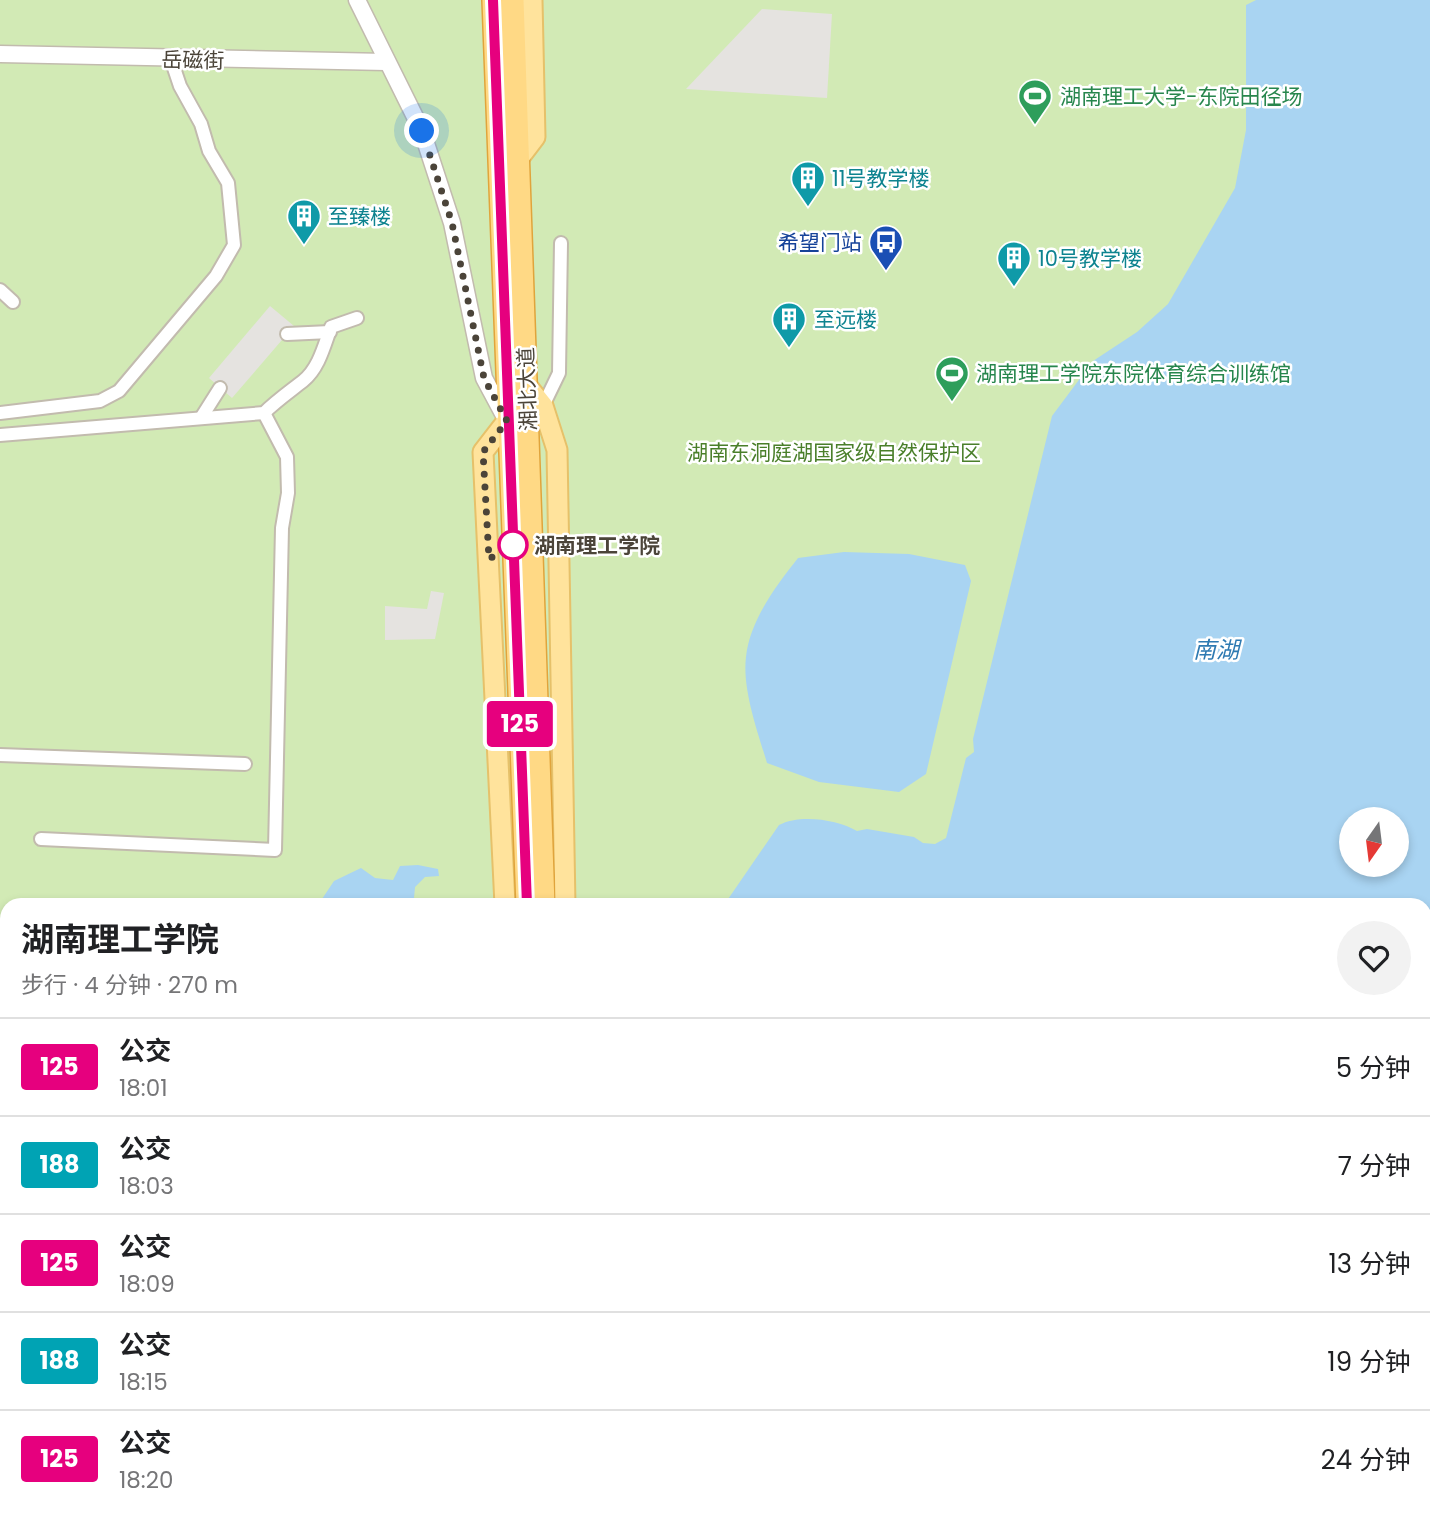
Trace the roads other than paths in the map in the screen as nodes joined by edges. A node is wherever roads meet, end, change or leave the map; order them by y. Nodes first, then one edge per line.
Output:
1 (357, 0) edge
2 (493, 0) edge
3 (513, 0) edge
4 (532, 0) edge
5 (0, 54) edge
6 (172, 60) junction
7 (386, 62) junction
8 (519, 158) junction
9 (561, 243) dead end
10 (0, 290) edge
11 (13, 302) dead end
12 (357, 318) dead end
13 (330, 332) junction
14 (287, 334) dead end
15 (527, 386) junction
16 (220, 388) dead end
17 (543, 406) junction
18 (0, 413) edge
19 (264, 413) junction
20 (201, 418) junction
21 (507, 421) junction
22 (0, 435) edge
23 (529, 444) junction
24 (0, 755) edge
25 (245, 764) dead end
26 (41, 839) dead end
27 (505, 898) edge
28 (527, 898) edge
29 (544, 898) edge
30 (565, 898) edge

1 - 7 street
2 - 21 highway, 湘北大道
3 - 8 highway, 湘北大道
4 - 8 main road
5 - 6 street, 岳磁街
6 - 7 street, 岳磁街
6 - 18 street
7 - 21 street
8 - 15 highway, 湘北大道
9 - 17 street
10 - 11 street
12 - 13 street
13 - 14 street
13 - 19 street
15 - 17 main road
15 - 23 highway, 湘北大道
16 - 20 street
17 - 23 main road
17 - 30 main road
19 - 20 street
19 - 26 street
20 - 22 street
21 - 27 main road
21 - 28 highway, 湘北大道
23 - 29 highway, 湘北大道
24 - 25 street

